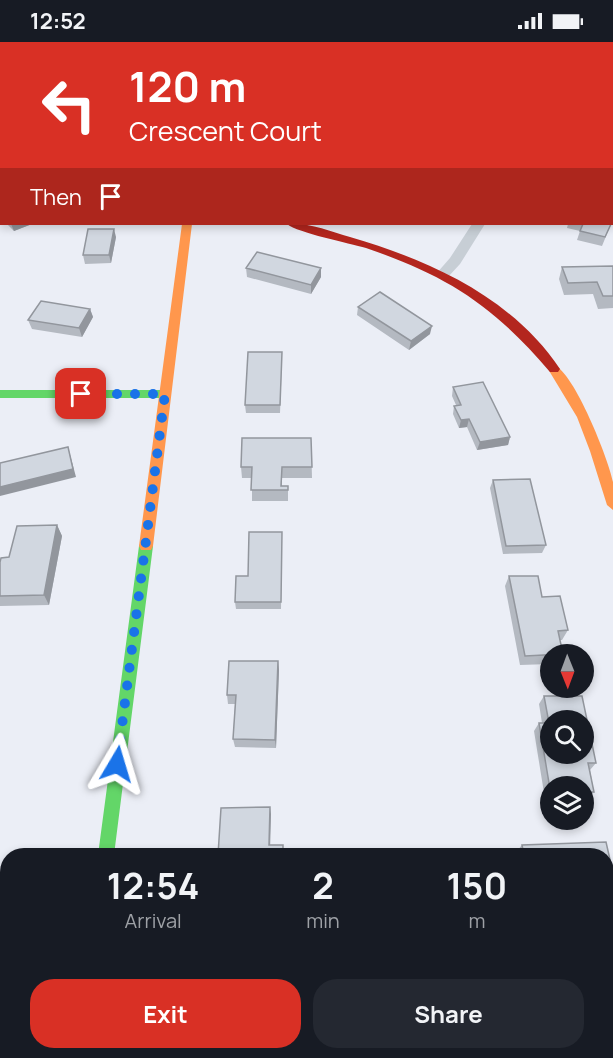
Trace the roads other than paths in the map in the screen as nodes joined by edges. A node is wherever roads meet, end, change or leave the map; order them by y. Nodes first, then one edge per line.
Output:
1 (187, 225) edge
2 (295, 225) edge
3 (477, 225) edge
4 (443, 273) junction
5 (0, 394) edge
6 (165, 394) junction
7 (613, 505) edge
8 (107, 848) edge

1 - 6 street
2 - 4 street
3 - 4 street
4 - 7 street
5 - 6 street
6 - 8 street

